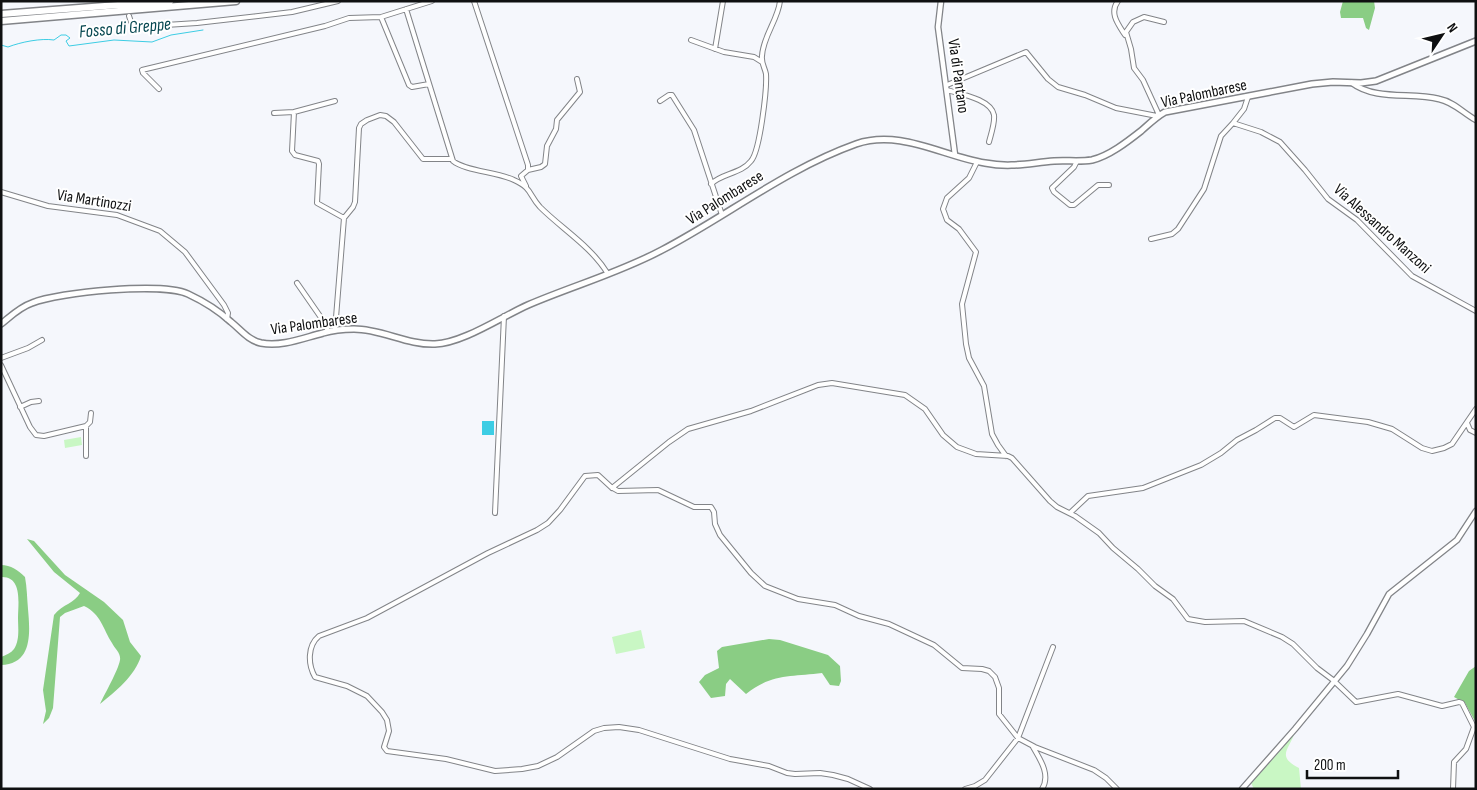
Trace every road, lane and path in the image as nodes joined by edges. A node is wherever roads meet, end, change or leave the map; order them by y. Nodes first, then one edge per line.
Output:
1 (170, 1) edge
2 (236, 1) edge
3 (338, 1) edge
4 (432, 1) edge
5 (474, 1) edge
6 (723, 1) edge
7 (780, 1) edge
8 (941, 1) edge
9 (1118, 1) edge
10 (406, 9) junction
11 (1, 14) edge
12 (129, 16) dead end
13 (381, 17) junction
14 (1, 21) edge
15 (1164, 22) dead end
16 (691, 40) dead end
17 (1128, 41) junction
18 (1476, 42) edge
19 (715, 49) junction
20 (762, 62) junction
21 (577, 79) dead end
22 (1352, 83) junction
23 (429, 84) junction
24 (947, 87) junction
25 (160, 89) dead end
26 (1248, 97) junction
27 (335, 101) dead end
28 (660, 101) dead end
29 (294, 112) junction
30 (274, 113) dead end
31 (1158, 116) junction
32 (1476, 120) edge
33 (1233, 123) junction
34 (989, 142) dead end
35 (955, 155) junction
36 (452, 159) junction
37 (1077, 161) junction
38 (977, 162) junction
39 (528, 170) junction
40 (711, 184) junction
41 (1109, 185) dead end
42 (528, 188) junction
43 (1, 192) edge
44 (722, 214) junction
45 (344, 218) junction
46 (1151, 239) dead end
47 (608, 274) junction
48 (297, 283) dead end
49 (1476, 311) edge
50 (504, 316) junction
51 (227, 319) junction
52 (1, 324) edge
53 (335, 330) junction
54 (328, 332) junction
55 (42, 340) dead end
56 (1, 358) edge
57 (1, 365) edge
58 (39, 401) dead end
59 (20, 407) junction
60 (1476, 409) edge
61 (91, 412) dead end
62 (1467, 421) junction
63 (86, 426) junction
64 (1476, 433) edge
65 (86, 456) dead end
66 (1006, 456) junction
67 (612, 488) junction
68 (1476, 511) edge
69 (495, 512) dead end
70 (1070, 513) junction
71 (1053, 647) dead end
72 (1335, 682) junction
73 (1018, 738) junction
74 (1033, 747) junction
75 (977, 787) edge
76 (870, 789) edge
77 (965, 789) edge
78 (1042, 789) edge
79 (1117, 789) edge
80 (1242, 789) edge
81 (1454, 789) edge

1 - 11 highway
2 - 14 highway
3 - 12 street
4 - 10 street
5 - 39 street
6 - 19 street
7 - 20 street
8 - 24 street, Via di Pantano
9 - 17 street
10 - 13 street
10 - 23 street
13 - 23 street
13 - 25 street
15 - 17 street
16 - 19 street
17 - 31 street
18 - 22 main road, Via Palombarese
19 - 20 street
20 - 40 street
21 - 39 street
22 - 26 main road, Via Palombarese
22 - 32 street
23 - 36 street
24 - 31 street
24 - 34 street
24 - 35 street, Via di Pantano
26 - 31 main road, Via Palombarese
26 - 33 street
27 - 29 street
28 - 40 street
29 - 30 street
29 - 45 street
31 - 37 main road, Via Palombarese
33 - 46 street
33 - 49 street, Via Alessandro Manzoni
35 - 38 main road, Via Palombarese
35 - 44 main road, Via Palombarese
36 - 42 street
36 - 45 street
37 - 38 main road, Via Palombarese
37 - 41 street
38 - 66 street
39 - 42 street
40 - 44 street
42 - 47 street
43 - 51 street, Via Martinozzi
44 - 47 main road, Via Palombarese
45 - 53 street
47 - 50 main road, Via Palombarese
48 - 54 street
50 - 53 main road, Via Palombarese
50 - 69 street
51 - 52 main road, Via Palombarese
51 - 54 main road, Via Palombarese
53 - 54 main road, Via Palombarese
55 - 56 street
57 - 59 street
58 - 59 street
59 - 63 street
60 - 62 street
61 - 63 street
62 - 64 street
62 - 70 street
63 - 65 street
66 - 67 street
66 - 70 street
67 - 73 street
67 - 76 street
68 - 72 street
70 - 72 street
71 - 73 street
72 - 80 street
72 - 81 street
73 - 74 street
73 - 75 street
74 - 78 street
74 - 79 street
75 - 77 street

